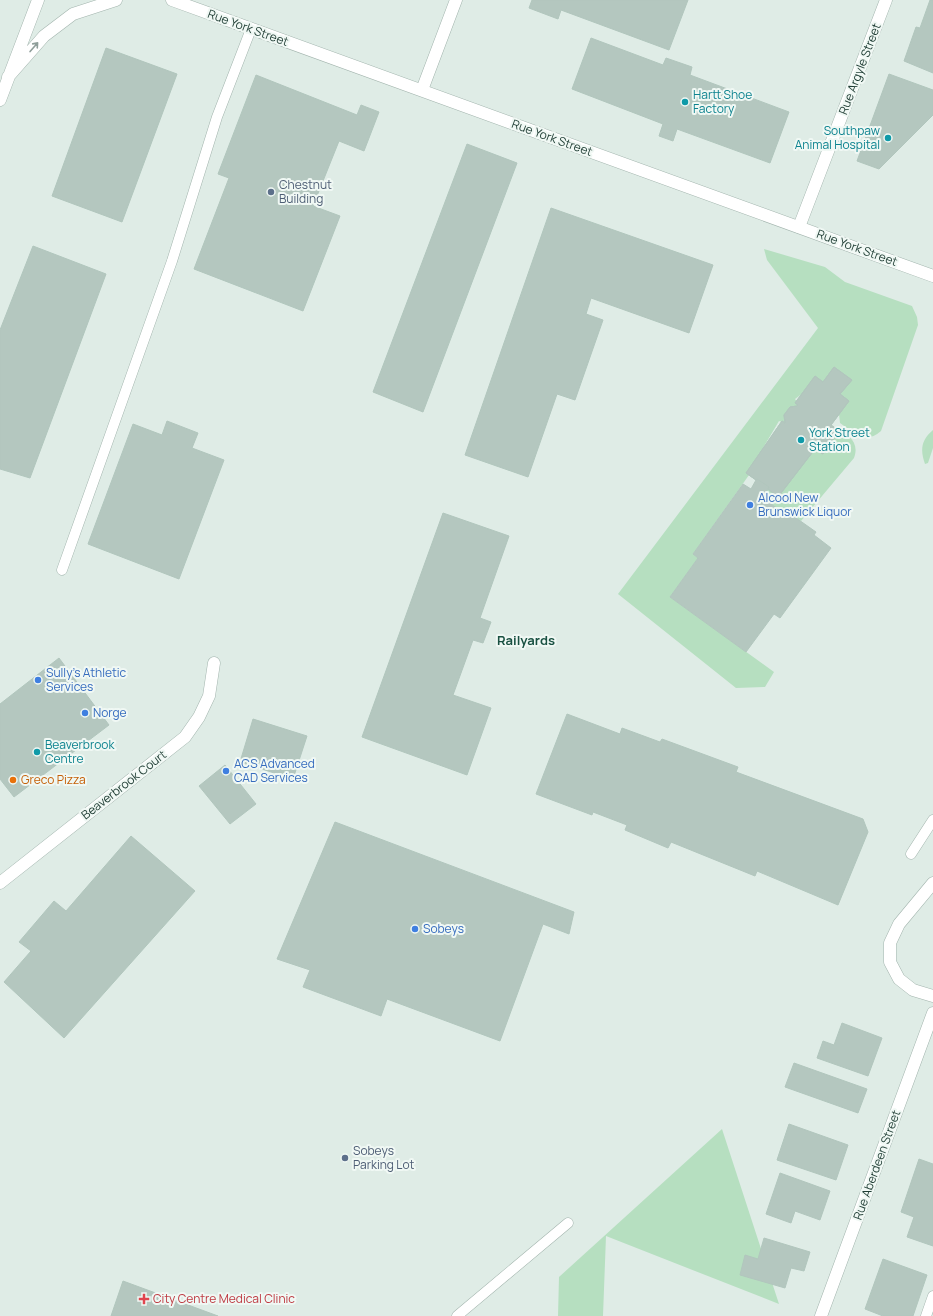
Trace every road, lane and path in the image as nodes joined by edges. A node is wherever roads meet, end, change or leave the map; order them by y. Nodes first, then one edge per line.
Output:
1 (38, 0) edge
2 (116, 0) edge
3 (172, 0) edge
4 (456, 0) edge
5 (886, 0) edge
6 (251, 29) junction
7 (8, 77) junction
8 (422, 90) junction
9 (0, 100) edge
10 (799, 227) junction
11 (933, 276) edge
12 (62, 570) dead end
13 (214, 663) dead end
14 (933, 820) edge
15 (911, 854) dead end
16 (0, 883) edge
17 (933, 883) edge
18 (933, 996) edge
19 (933, 1014) edge
20 (568, 1223) dead end
21 (933, 1296) edge
22 (457, 1316) edge
23 (821, 1316) edge
24 (926, 1316) edge

1 - 7 street
7 -> 2 street
3 - 6 street, Rue York Street
4 - 8 street
5 - 10 street, Rue Argyle Street
6 - 8 street, Rue York Street
6 - 12 lane
7 - 9 street
8 - 10 street, Rue York Street
10 - 11 street, Rue York Street
13 - 16 street, Beaverbrook Court
14 - 15 lane
17 - 18 street
19 - 23 street, Rue Aberdeen Street
20 - 22 lane
21 - 24 lane

